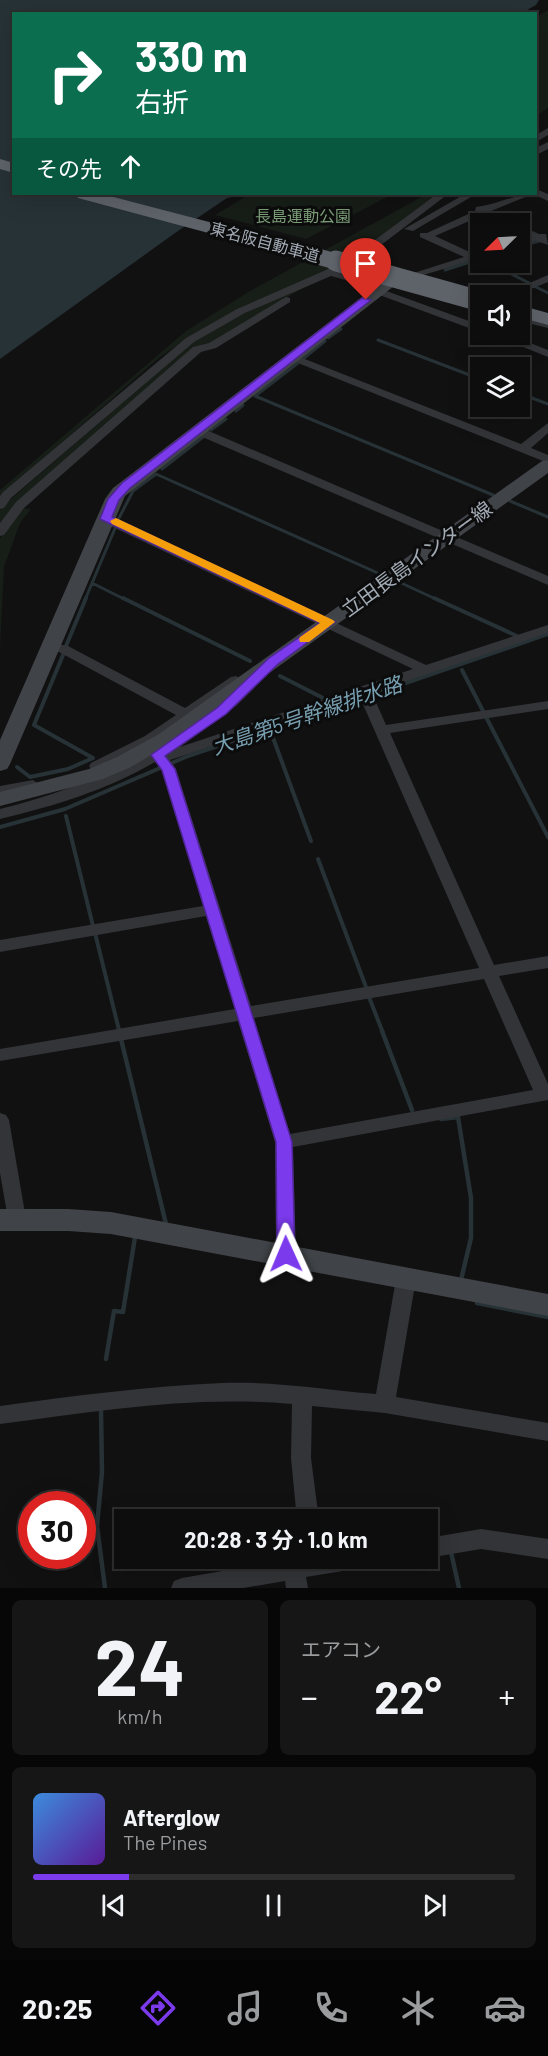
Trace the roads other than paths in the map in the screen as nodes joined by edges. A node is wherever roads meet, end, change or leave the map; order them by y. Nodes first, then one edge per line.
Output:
1 (88, 195) edge
2 (112, 195) edge
3 (442, 195) edge
4 (469, 195) edge
5 (525, 195) edge
6 (460, 200) junction
7 (483, 211) junction
8 (487, 213) edge
9 (410, 229) junction
10 (530, 232) edge
11 (428, 236) junction
12 (545, 238) edge
13 (530, 241) edge
14 (364, 252) junction
15 (470, 254) edge
16 (470, 258) edge
17 (327, 274) junction
18 (548, 278) edge
19 (530, 285) edge
20 (383, 287) junction
21 (470, 300) edge
22 (470, 300) edge
23 (470, 301) edge
24 (530, 306) edge
25 (548, 311) edge
26 (530, 314) edge
27 (548, 319) edge
28 (530, 321) edge
29 (470, 325) edge
30 (548, 325) edge
31 (525, 345) edge
32 (548, 354) edge
33 (292, 357) junction
34 (548, 427) edge
35 (197, 430) junction
36 (524, 449) junction
37 (548, 459) edge
38 (548, 465) edge
39 (0, 505) edge
40 (106, 519) junction
41 (0, 532) edge
42 (447, 537) junction
43 (548, 581) edge
44 (329, 622) junction
45 (546, 631) edge
46 (52, 646) junction
47 (273, 661) junction
48 (426, 670) junction
49 (363, 696) junction
50 (548, 705) edge
51 (185, 714) junction
52 (381, 730) junction
53 (163, 761) junction
54 (0, 764) edge
55 (0, 791) edge
56 (0, 799) edge
57 (0, 813) edge
58 (212, 910) junction
59 (0, 946) edge
60 (548, 962) edge
61 (489, 972) junction
62 (245, 1013) junction
63 (0, 1055) edge
64 (546, 1099) edge
65 (0, 1120) edge
66 (284, 1142) junction
67 (9, 1220) edge
68 (286, 1254) junction
69 (406, 1279) junction
70 (548, 1305) edge
71 (303, 1396) junction
72 (385, 1404) junction
73 (0, 1416) edge
74 (548, 1432) edge
75 (306, 1509) edge
76 (438, 1546) edge
77 (548, 1549) edge
78 (307, 1569) edge
79 (295, 1579) edge
80 (182, 1588) edge

1 - 21 highway, 東名阪自動車道, bridge
2 - 22 highway, 東名阪自動車道
3 - 14 street
4 - 6 street
5 - 7 street
6 - 7 street
6 - 9 street
7 - 8 street
7 - 11 street
9 - 11 street
9 - 14 street
10 - 12 street
11 - 15 street
12 - 13 street
14 - 17 street
16 - 20 street
17 - 20 street
17 - 39 street
17 - 41 street
18 - 19 street
20 - 23 street
20 - 29 street
20 - 33 street
24 - 25 highway
26 - 27 highway
28 - 30 street
31 - 32 street
33 - 35 street
33 - 36 street
34 - 36 street
35 - 40 street
35 - 42 street
36 - 37 street
38 - 42 street, 立田長島インター線
40 - 44 street
40 - 46 street
42 - 43 street
42 - 44 street, 立田長島インター線
44 - 47 street, 立田長島インター線
44 - 48 street
45 - 48 street
46 - 51 street
46 - 54 street
47 - 51 street
47 - 53 street
47 - 56 street, 立田長島インター線
48 - 49 street
49 - 52 street
49 - 53 street
50 - 52 street
51 - 55 street
52 - 61 street
53 - 57 street
53 - 58 street
58 - 59 street
58 - 62 street
60 - 61 street
61 - 62 street
61 - 64 street
62 - 63 street
62 - 66 street
64 - 66 street
65 - 67 street
66 - 68 street
67 - 68 street
68 - 69 street
69 - 70 street
69 - 72 street
71 - 72 street
71 - 73 street
71 - 75 street
72 - 74 street
76 - 77 street
78 - 79 street
79 - 80 street

